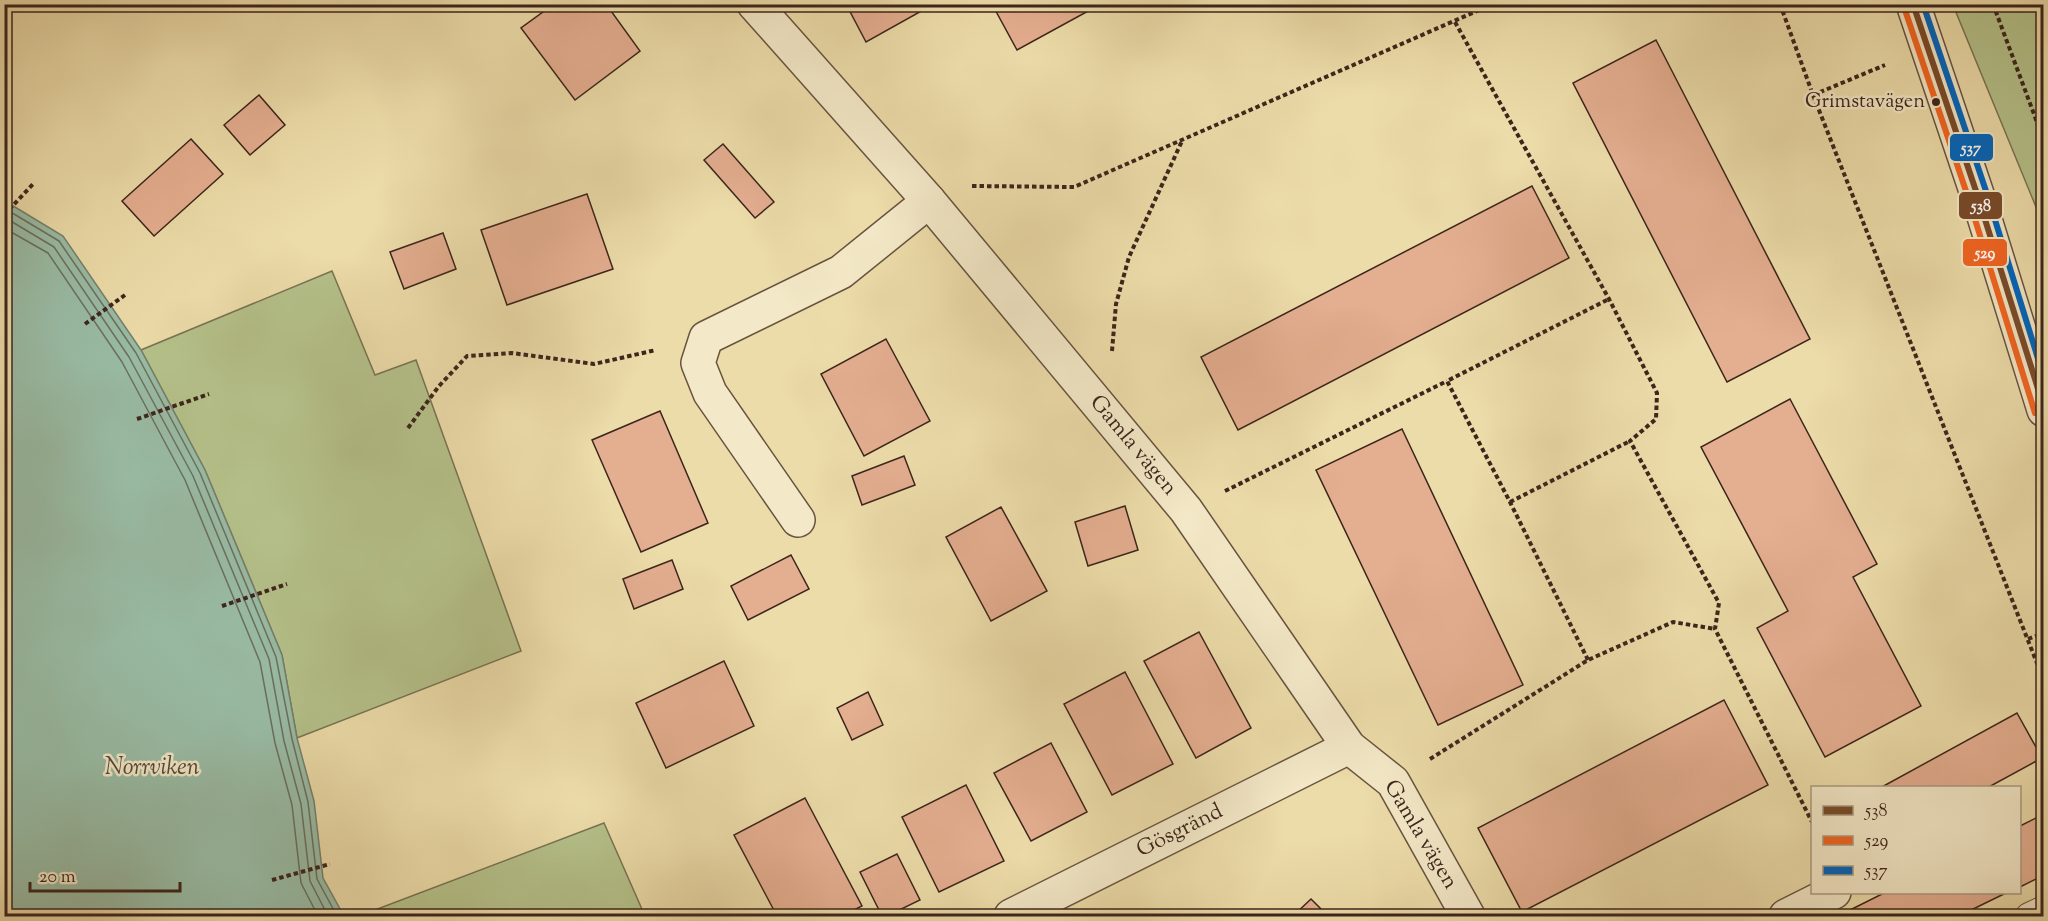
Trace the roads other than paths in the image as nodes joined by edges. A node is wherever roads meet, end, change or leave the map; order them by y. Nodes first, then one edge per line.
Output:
1 (754, 4) edge
2 (1913, 4) edge
3 (929, 201) junction
4 (2043, 410) edge
5 (798, 520) dead end
6 (1349, 747) junction
7 (1830, 894) edge
8 (2043, 909) edge
9 (1011, 916) edge
10 (1468, 916) edge
11 (1786, 916) edge
12 (2029, 916) edge

1 - 3 street, Gamla vägen
2 - 4 street
3 - 5 street
3 - 6 street, Gamla vägen
6 - 9 street, Gösgränd
6 - 10 street, Gamla vägen
7 - 11 street
8 - 12 lane

